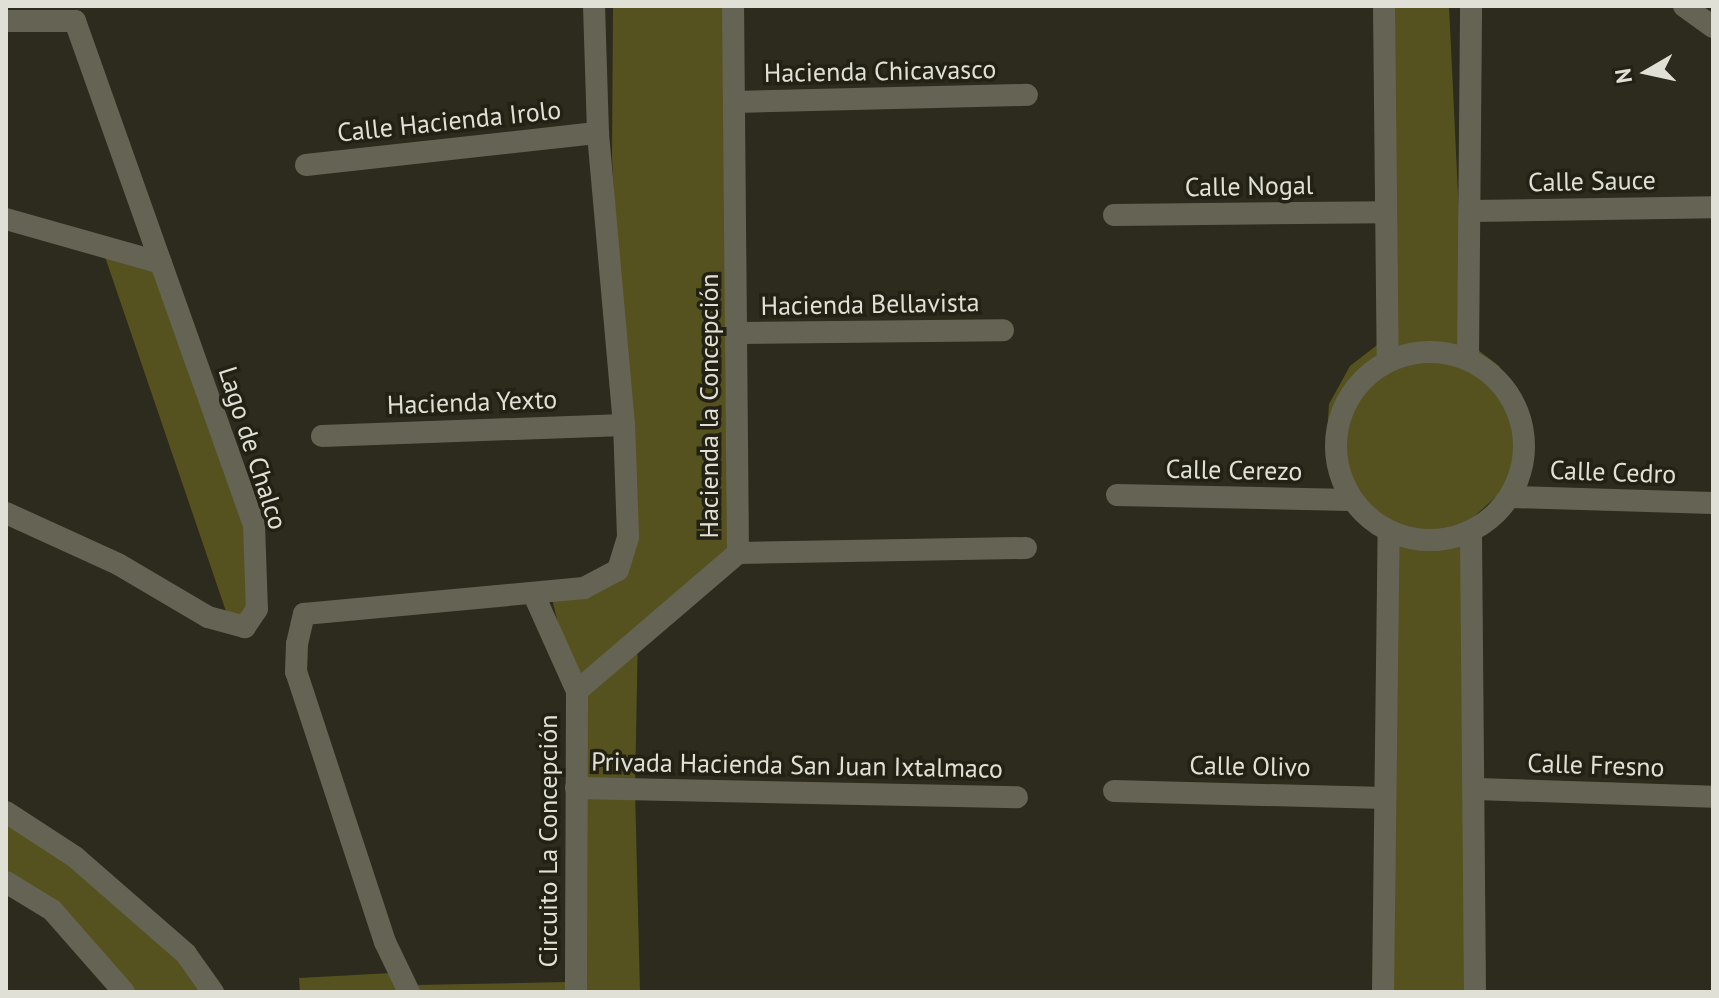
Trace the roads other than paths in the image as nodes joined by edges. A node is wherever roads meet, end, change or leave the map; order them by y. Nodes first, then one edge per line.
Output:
1 (594, 6) edge
2 (733, 6) edge
3 (1384, 6) edge
4 (1471, 6) edge
5 (1684, 6) edge
6 (6, 21) edge
7 (1713, 27) edge
8 (1027, 95) dead end
9 (735, 102) junction
10 (598, 133) junction
11 (306, 165) dead end
12 (1713, 207) edge
13 (1471, 211) junction
14 (1384, 212) junction
15 (1114, 215) dead end
16 (6, 219) edge
17 (161, 263) junction
18 (1003, 330) dead end
19 (737, 333) junction
20 (1468, 359) junction
21 (1388, 360) junction
22 (624, 425) junction
23 (322, 436) dead end
24 (1117, 495) dead end
25 (1512, 497) junction
26 (1351, 500) junction
27 (1713, 503) edge
28 (6, 513) edge
29 (1389, 533) junction
30 (1471, 534) junction
31 (1026, 548) dead end
32 (738, 553) junction
33 (534, 595) junction
34 (577, 691) junction
35 (576, 788) junction
36 (1477, 789) junction
37 (1114, 791) dead end
38 (1017, 797) dead end
39 (1713, 797) edge
40 (1385, 798) junction
41 (6, 812) edge
42 (6, 882) edge
43 (124, 992) edge
44 (213, 992) edge
45 (409, 992) edge
46 (576, 992) edge
47 (1383, 992) edge
48 (1475, 992) edge

1 - 10 street
2 - 9 street, Hacienda la Concepción
3 - 14 street
4 - 13 street
5 - 7 street
6 - 17 street, Lago de Chalco
8 - 9 street, Hacienda Chicavasco
9 - 19 street, Hacienda la Concepción
10 - 11 street, Calle Hacienda Irolo
10 - 22 street
12 - 13 street, Calle Sauce
13 - 20 street
14 - 15 street, Calle Nogal
14 - 21 street
16 - 17 street
17 - 28 street, Lago de Chalco
18 - 19 street, Hacienda Bellavista
19 - 32 street, Hacienda la Concepción
20 - 21 street
20 - 25 street
21 - 26 street
22 - 23 street, Hacienda Yexto
22 - 33 street
24 - 26 street, Calle Cerezo
25 - 27 street, Calle Cedro
25 - 30 street
26 - 29 street
29 - 30 street
29 - 40 street
30 - 36 street
31 - 32 street
32 - 34 street, Hacienda la Concepción
33 - 34 street
33 - 45 street
34 - 35 street, Circuito La Concepción
35 - 38 street, Privada Hacienda San Juan Ixtalmaco
35 - 46 street, Circuito La Concepción
36 - 39 street, Calle Fresno
36 - 48 street
37 - 40 street, Calle Olivo
40 - 47 street
41 - 44 street
42 - 43 street

